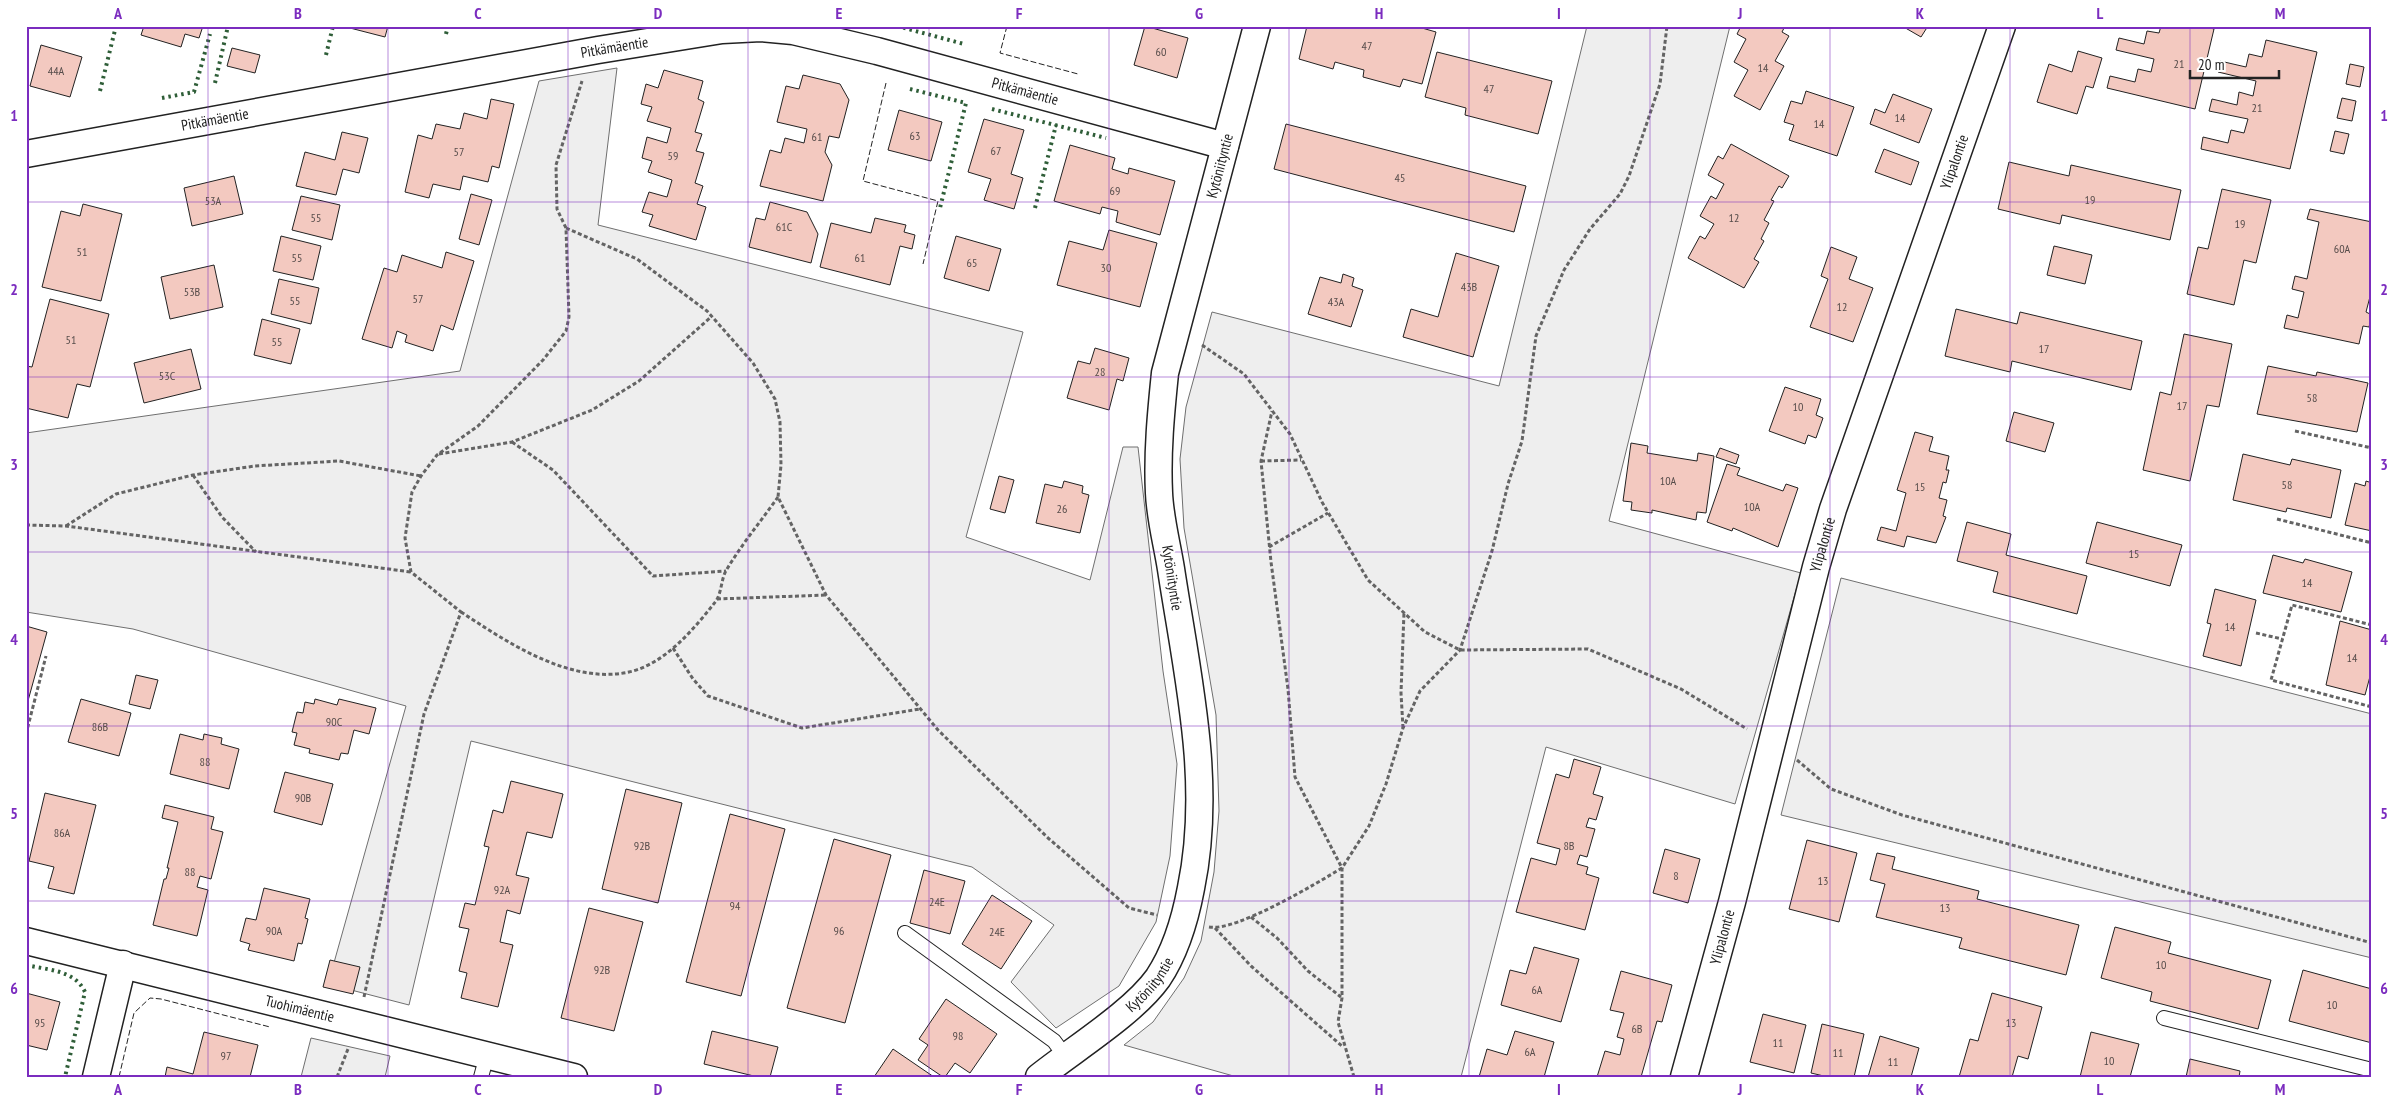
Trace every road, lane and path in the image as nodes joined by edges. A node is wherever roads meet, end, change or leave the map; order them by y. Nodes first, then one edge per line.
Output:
1 (1257, 26) edge
2 (1667, 26) edge
3 (2002, 26) edge
4 (598, 50) junction
5 (1225, 146) junction
6 (26, 154) edge
7 (566, 228) junction
8 (711, 316) junction
9 (1177, 329) junction
10 (1272, 411) junction
11 (2295, 431) dead end
12 (512, 442) junction
13 (2372, 448) edge
14 (437, 455) junction
15 (1301, 460) junction
16 (1261, 461) junction
17 (193, 475) junction
18 (420, 476) junction
19 (778, 497) junction
20 (1328, 513) junction
21 (2277, 519) dead end
22 (26, 524) edge
23 (66, 526) junction
24 (2372, 543) edge
25 (1269, 547) junction
26 (257, 552) junction
27 (726, 571) junction
28 (411, 572) junction
29 (826, 595) junction
30 (717, 599) junction
31 (461, 612) junction
32 (1404, 612) junction
33 (2372, 625) edge
34 (2256, 633) dead end
35 (2282, 639) junction
36 (673, 648) junction
37 (1460, 650) junction
38 (46, 656) dead end
39 (2372, 707) edge
40 (920, 709) junction
41 (1403, 728) junction
42 (26, 734) edge
43 (1772, 744) junction
44 (1342, 868) junction
45 (1251, 917) junction
46 (1185, 922) junction
47 (1215, 928) junction
48 (905, 933) dead end
49 (26, 941) edge
50 (2372, 943) edge
51 (123, 964) junction
52 (1342, 998) junction
53 (2164, 1018) dead end
54 (354, 1032) junction
55 (1344, 1047) junction
56 (1065, 1056) junction
57 (484, 1066) edge
58 (2372, 1070) edge
59 (96, 1077) edge
60 (337, 1077) edge
61 (574, 1077) edge
62 (1039, 1077) edge
63 (1354, 1077) edge
64 (1684, 1077) edge

1 - 5 street, Kytöniityntie
2 - 37 path
3 - 43 street, Ylipalontie
4 - 5 street, Pitkämäentie
4 - 6 street, Pitkämäentie
4 - 7 path
5 - 9 street, Kytöniityntie
7 - 8 path
7 - 14 path
8 - 12 path
8 - 19 path
9 - 10 path
9 - 46 street, Kytöniityntie
10 - 15 path
10 - 16 path
11 - 13 path
12 - 14 path
12 - 27 path
14 - 18 path
15 - 16 path
15 - 20 path
16 - 25 path
17 - 18 path
17 - 23 path
17 - 26 path
18 - 28 path
19 - 27 path
19 - 29 path
20 - 25 path
20 - 32 path
21 - 24 path
22 - 23 path
23 - 26 path
25 - 44 path
26 - 28 path
27 - 30 path
28 - 31 path
29 - 30 path
29 - 40 path
30 - 36 path
31 - 36 path
31 - 54 path
32 - 37 path
32 - 41 path
33 - 35 path
34 - 35 path
35 - 39 path
36 - 40 path
37 - 41 path
37 - 43 path
38 - 42 path
40 - 46 path
41 - 44 path
43 - 50 path
43 - 64 street, Ylipalontie
44 - 45 path
44 - 52 path
45 - 47 path
45 - 52 path
46 - 47 path
46 - 56 street, Kytöniityntie
47 - 55 path
48 - 56 lane
49 - 51 street, Tuohimäentie
51 - 54 street, Tuohimäentie
51 - 59 street
52 - 55 path
53 - 58 lane
54 - 57 street, Tuohimäentie
54 - 60 path
55 - 63 path
56 - 62 street, Kytöniityntie
57 - 61 street, Tuohimäentie

